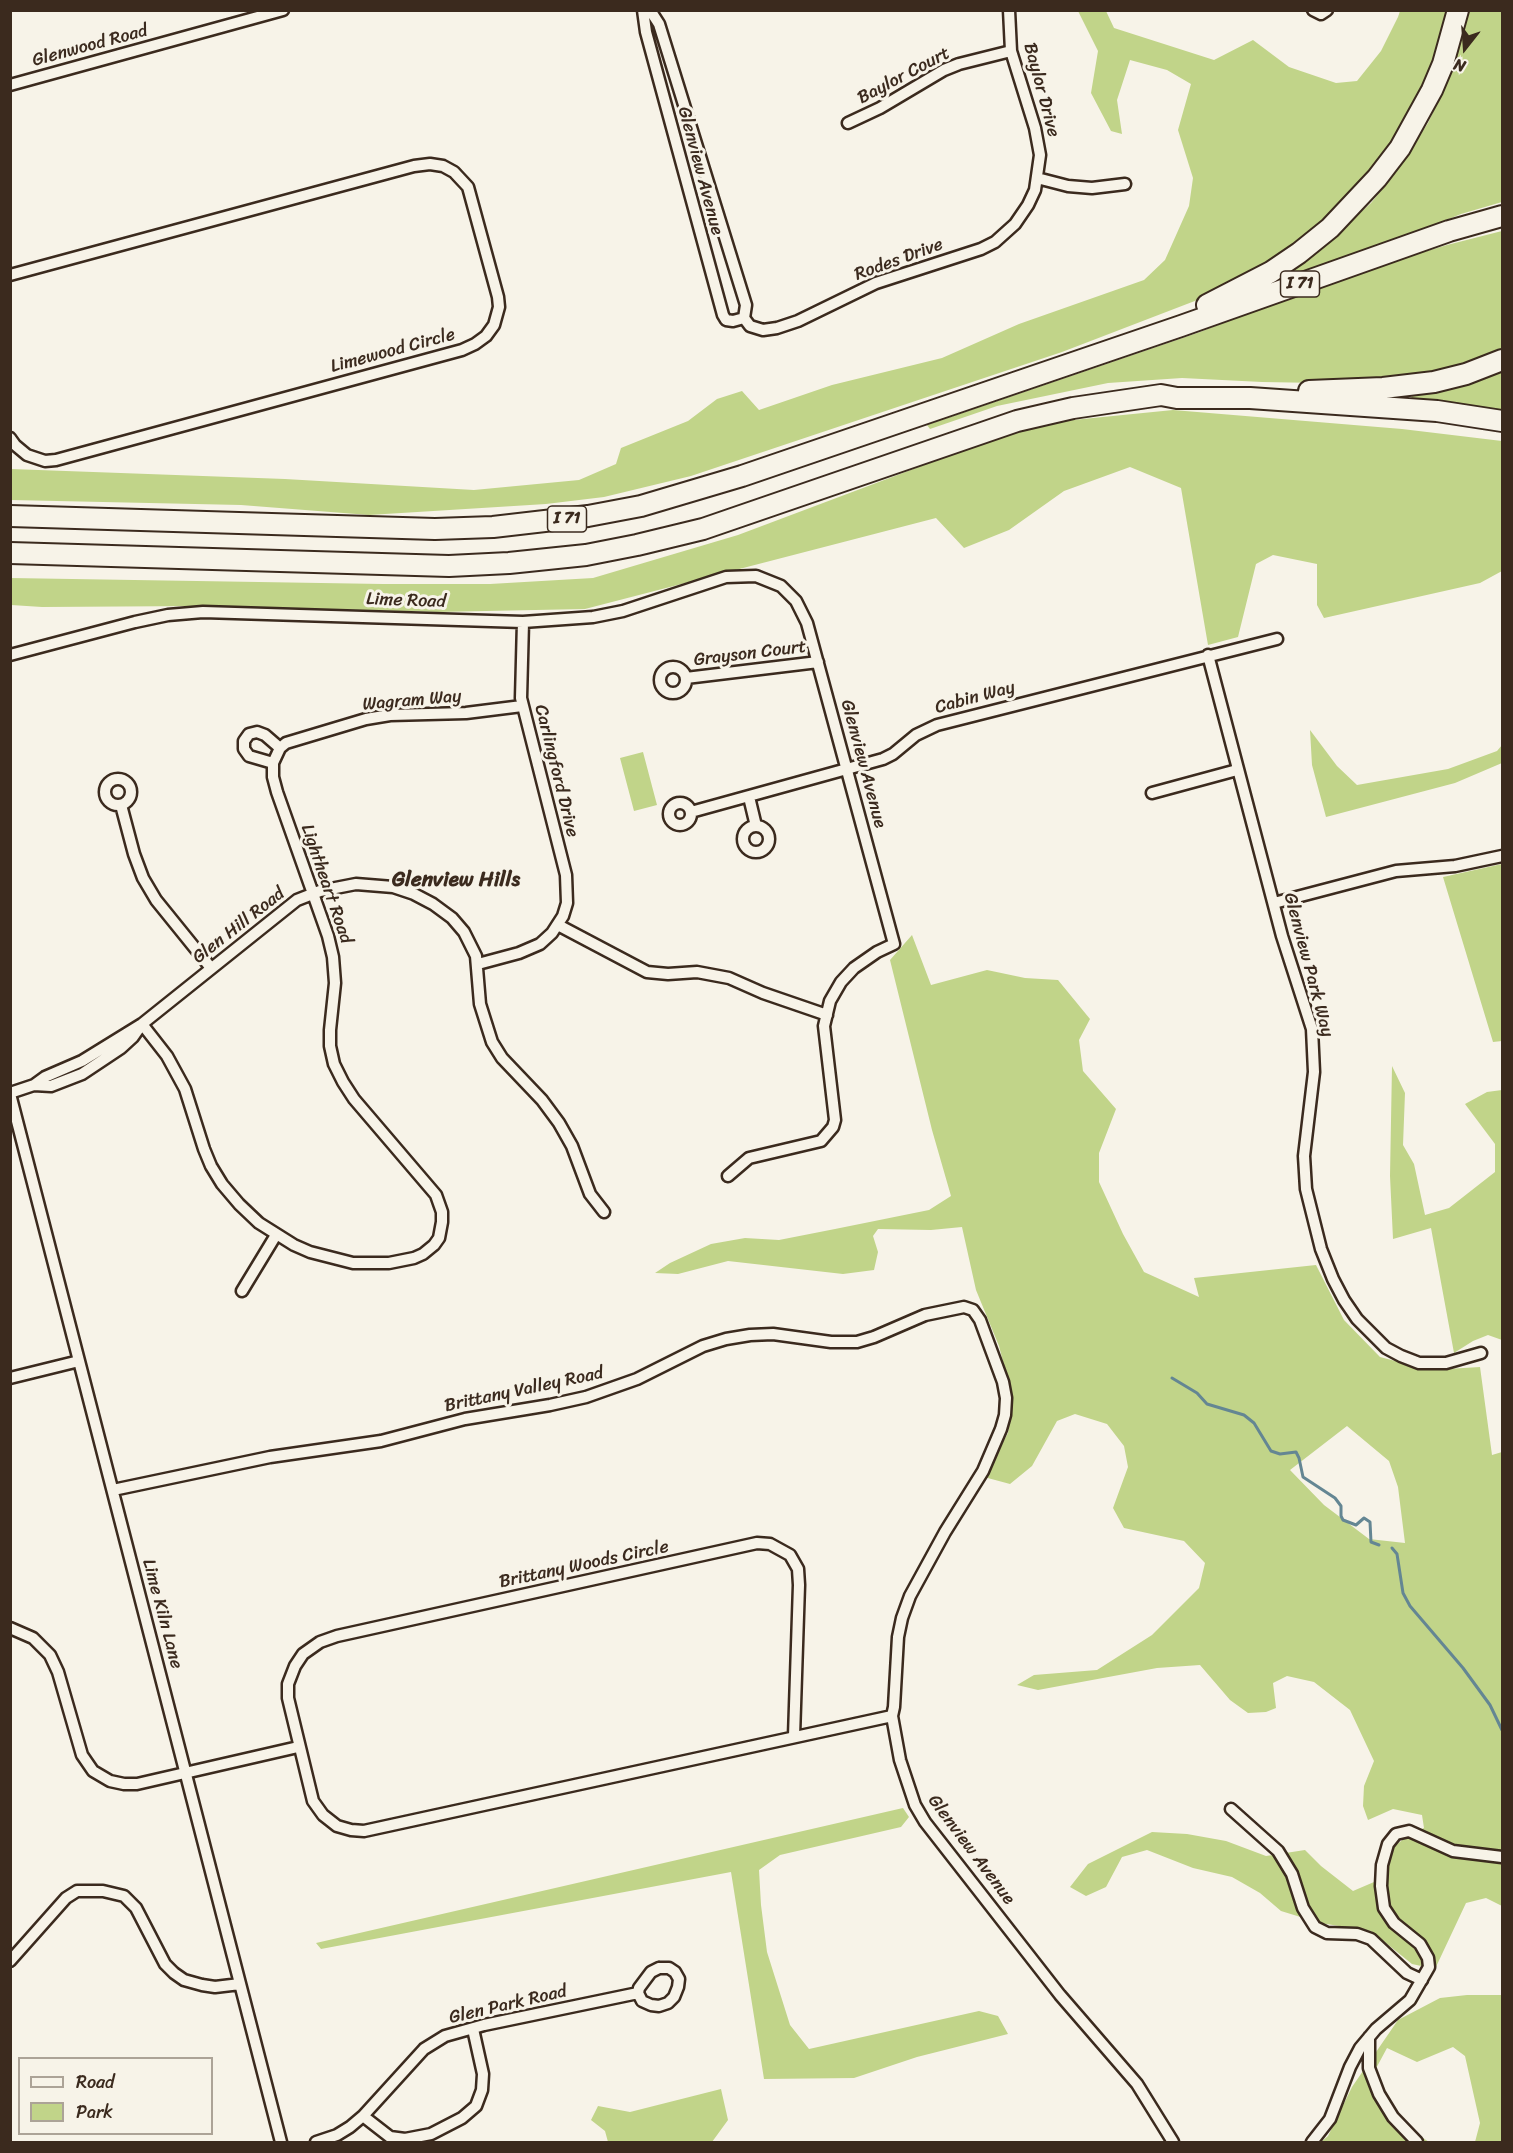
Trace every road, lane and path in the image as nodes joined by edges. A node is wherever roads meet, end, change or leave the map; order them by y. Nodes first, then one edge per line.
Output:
1 (283, 10) edge
2 (643, 10) edge
3 (650, 10) edge
4 (1009, 10) edge
5 (1313, 10) edge
6 (1327, 10) edge
7 (1458, 10) edge
8 (1011, 51) junction
9 (10, 85) edge
10 (848, 123) dead end
11 (1037, 178) junction
12 (1125, 184) dead end
13 (1503, 216) edge
14 (10, 275) edge
15 (744, 318) junction
16 (1099, 353) junction
17 (1503, 360) edge
18 (1161, 396) junction
19 (1503, 421) edge
20 (10, 438) edge
21 (10, 516) edge
22 (10, 553) edge
23 (793, 597) joint
24 (523, 622) junction
25 (1277, 639) dead end
26 (10, 655) edge
27 (1208, 655) junction
28 (818, 662) junction
29 (686, 678) dead end
30 (522, 706) junction
31 (277, 755) joint
32 (847, 770) junction
33 (1237, 770) junction
34 (1152, 793) dead end
35 (749, 797) junction
36 (120, 805) dead end
37 (691, 812) dead end
38 (756, 826) dead end
39 (1503, 856) edge
40 (313, 894) junction
41 (1274, 903) junction
42 (558, 925) junction
43 (478, 964) junction
44 (211, 968) junction
45 (826, 1015) junction
46 (142, 1024) junction
47 (10, 1093) edge
48 (728, 1176) dead end
49 (604, 1212) dead end
50 (276, 1235) junction
51 (242, 1291) dead end
52 (967, 1308) joint
53 (1481, 1353) dead end
54 (80, 1361) junction
55 (10, 1378) edge
56 (113, 1490) junction
57 (10, 1628) edge
58 (892, 1716) junction
59 (794, 1736) junction
60 (298, 1747) junction
61 (186, 1772) junction
62 (1231, 1809) dead end
63 (1503, 1857) edge
64 (10, 1960) edge
65 (1422, 1980) junction
66 (240, 1984) junction
67 (638, 1993) dead end
68 (473, 2029) junction
69 (1370, 2037) junction
70 (363, 2116) junction
71 (282, 2142) edge
72 (316, 2142) edge
73 (1173, 2142) edge
74 (1312, 2142) edge
75 (1417, 2142) edge

1 - 9 street, Glenwood Road
2 - 15 street, Glenview Avenue
3 - 15 street
4 - 8 street, Baylor Drive
5 - 6 street
7 - 16 highway
8 - 10 street, Baylor Court
8 - 11 street, Baylor Drive
11 - 12 street
11 - 15 street, Rodes Drive
13 - 16 highway, I 71
14 - 20 street, Limewood Circle
16 - 21 highway, I 71
17 - 18 highway
18 - 19 highway, I 71
18 - 22 highway, I 71
23 - 24 street, Lime Road
23 - 28 street, Glenview Avenue
24 - 26 street, Lime Road
24 - 30 street, Carlingford Drive
25 - 27 street, Cabin Way
27 - 32 street, Cabin Way
27 - 33 street, Glenview Park Way
28 - 29 street, Grayson Court
28 - 32 street, Glenview Avenue
30 - 31 street, Wagram Way
30 - 42 street, Carlingford Drive
31 - 40 street, Lightheart Road
32 - 35 street, Cabin Way
32 - 45 street, Glenview Avenue
33 - 34 street
33 - 41 street, Glenview Park Way
35 - 37 street, Cabin Way
35 - 38 street
36 - 44 street
39 - 41 street
40 - 43 street, Glen Hill Road
40 - 44 street, Glen Hill Road
40 - 50 street, Lightheart Road
41 - 53 street, Glenview Park Way
42 - 43 street
42 - 45 street
43 - 49 street
44 - 46 street, Glen Hill Road
45 - 48 street
46 - 47 street, Glen Hill Road
46 - 50 street
47 - 54 street, Lime Kiln Lane
50 - 51 street
52 - 56 street, Brittany Valley Road
52 - 58 street, Glenview Avenue
54 - 55 street
54 - 56 street, Lime Kiln Lane
56 - 61 street, Lime Kiln Lane
57 - 61 street
58 - 59 street, Brittany Woods Circle
58 - 73 street, Glenview Avenue
59 - 60 street, Brittany Woods Circle
59 - 60 street, Brittany Woods Circle
60 - 61 street
61 - 66 street, Lime Kiln Lane
62 - 65 street
63 - 65 street
64 - 66 street
65 - 69 street
66 - 71 street, Lime Kiln Lane
67 - 68 street, Glen Park Road
68 - 70 street, Glen Park Road
68 - 70 street
69 - 74 street
69 - 75 street
70 - 72 street, Glen Park Road

